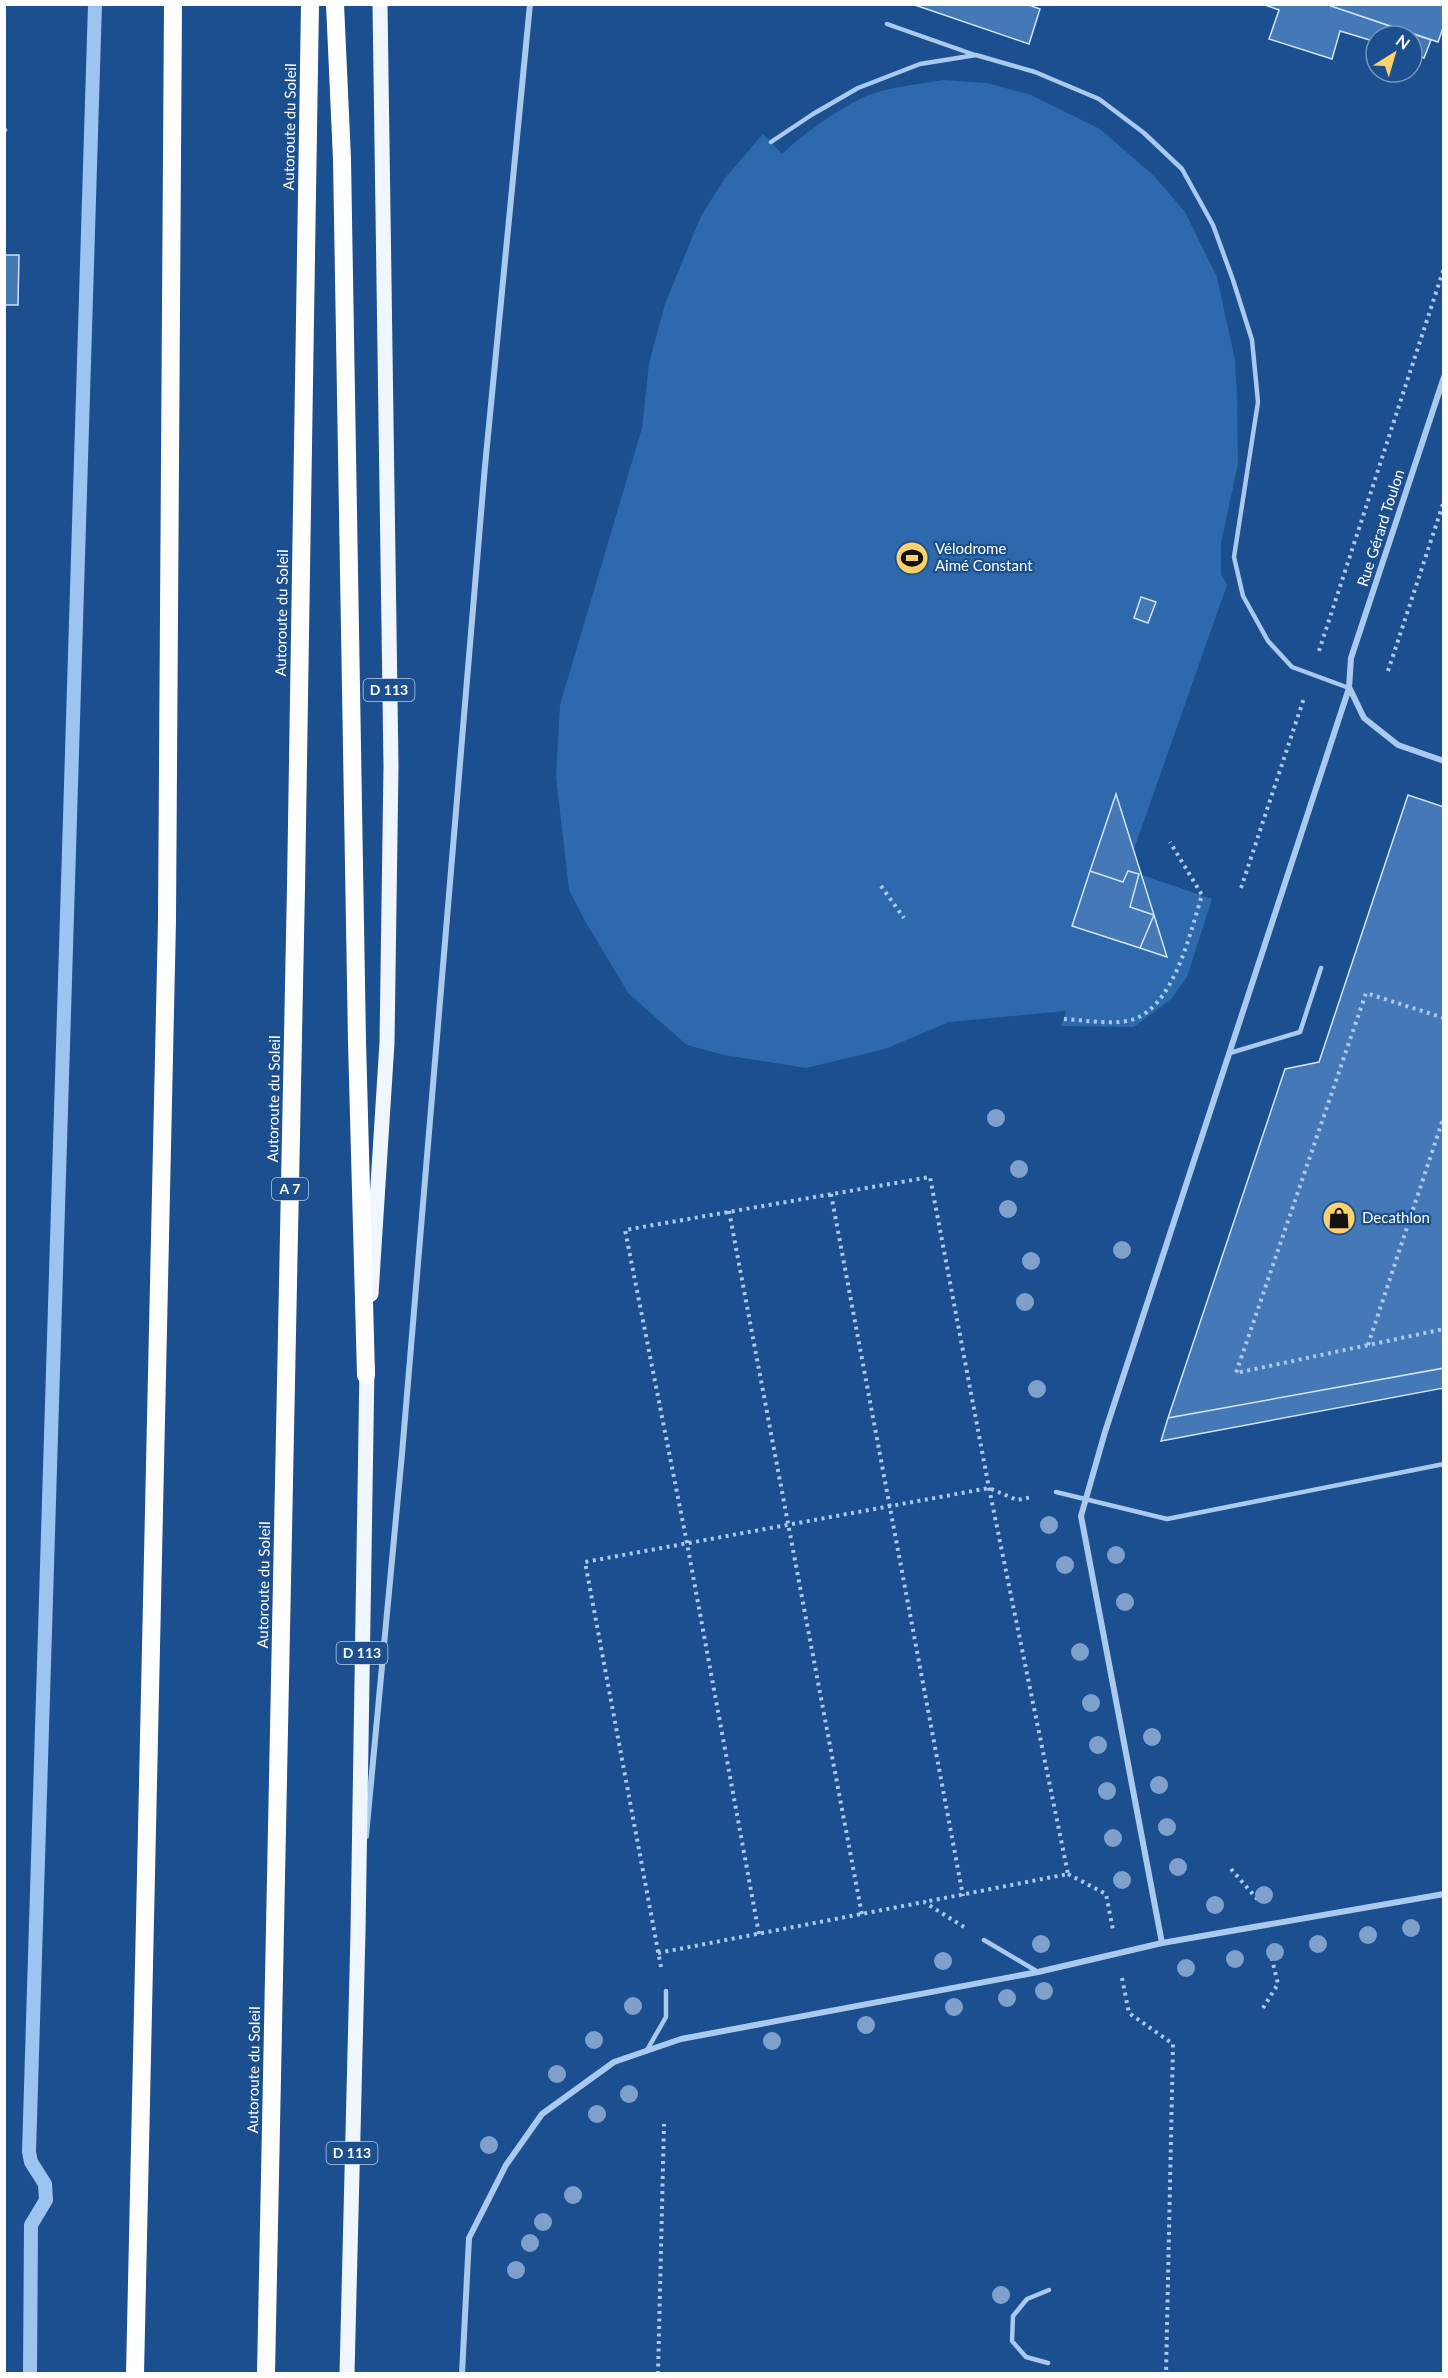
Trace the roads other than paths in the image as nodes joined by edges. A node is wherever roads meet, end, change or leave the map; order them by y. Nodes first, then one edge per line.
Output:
1 (173, 4) edge
2 (310, 4) edge
3 (335, 4) edge
4 (381, 4) edge
5 (530, 4) edge
6 (887, 24) dead end
7 (976, 55) junction
8 (771, 142) dead end
9 (1443, 377) edge
10 (1349, 688) junction
11 (1443, 761) edge
12 (1321, 968) dead end
13 (1230, 1053) junction
14 (366, 1375) junction
15 (1443, 1464) edge
16 (1056, 1492) road end
17 (1084, 1500) junction
18 (1443, 1893) edge
19 (358, 1932) junction
20 (984, 1940) road end
21 (1162, 1943) junction
22 (1038, 1972) junction
23 (666, 1991) road end
24 (648, 2050) junction
25 (1049, 2290) dead end
26 (1047, 2363) dead end
27 (135, 2373) edge
28 (266, 2373) edge
29 (347, 2373) edge
30 (462, 2373) edge

1 - 27 highway
2 - 28 highway, Autoroute du Soleil / A 7
3 - 14 highway
4 - 14 main road, D 113
5 - 19 street
6 - 7 lane
7 - 8 lane
7 - 10 lane
9 - 10 street, Rue Gérard Toulon
10 - 11 street
10 - 13 street, Rue Gérard Toulon
12 - 13 lane
13 - 17 street, Rue Gérard Toulon
14 - 19 main road, D 113
15 - 17 lane
16 - 17 lane
17 - 21 street, Rue Gérard Toulon
18 - 21 street
19 - 29 main road, D 113
20 - 22 lane
21 - 22 street
22 - 24 street
23 - 24 lane
24 - 30 street
25 - 26 lane

